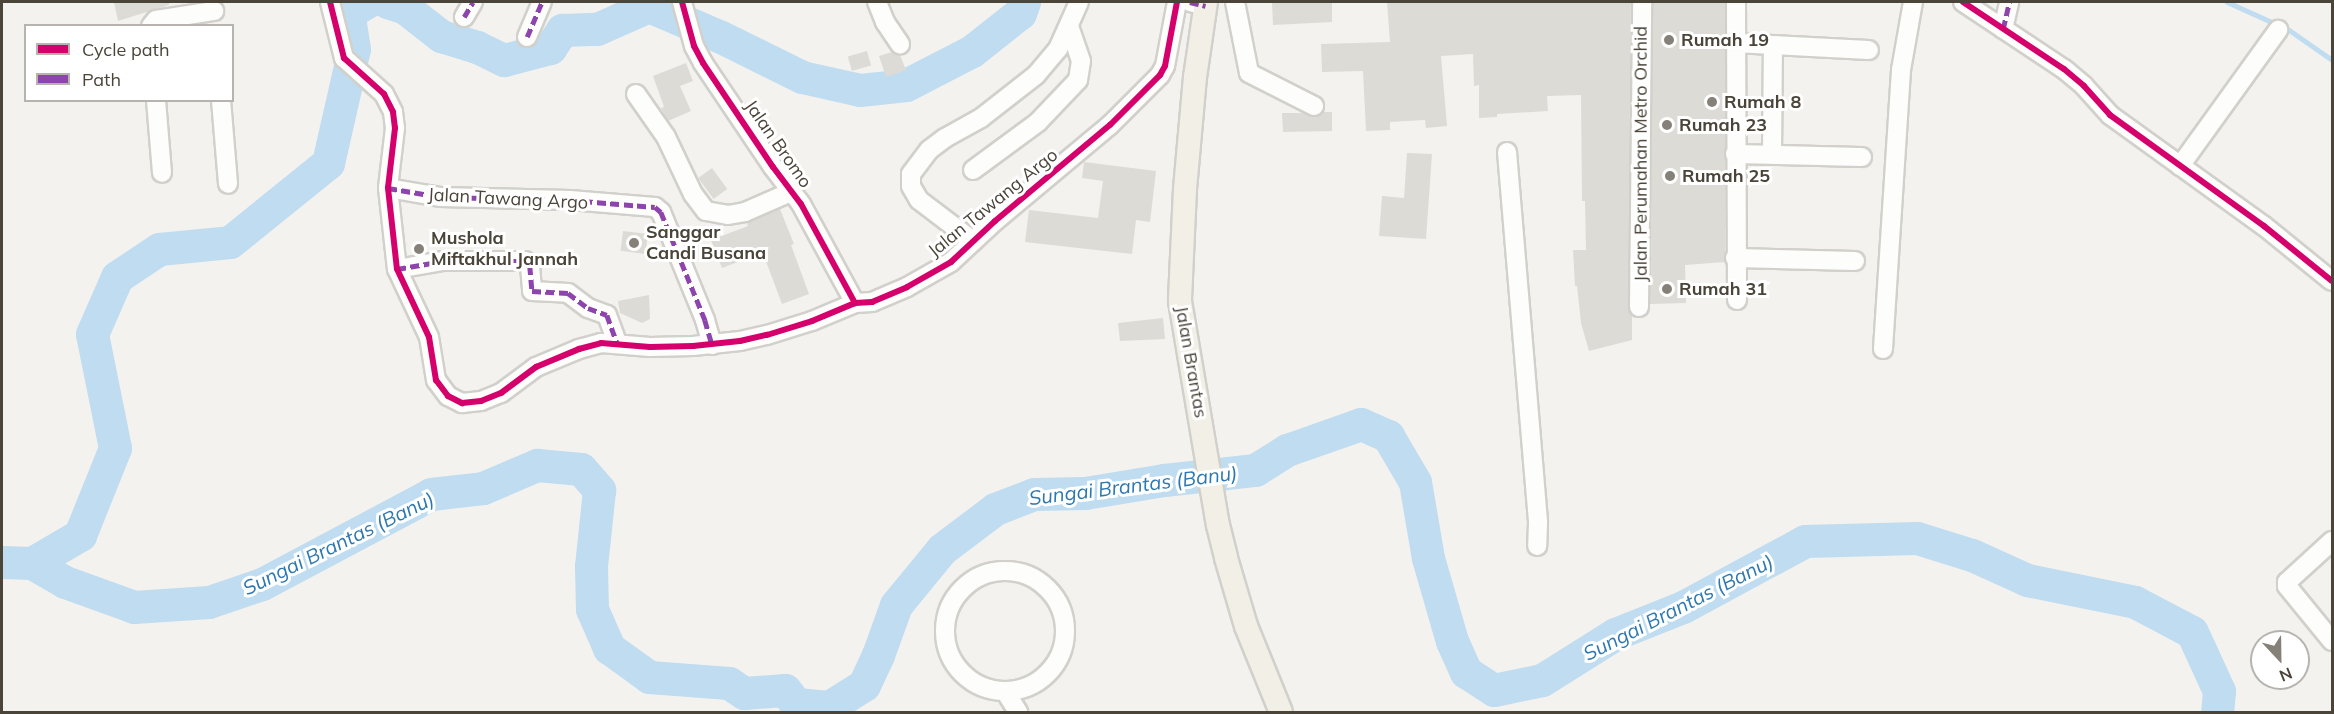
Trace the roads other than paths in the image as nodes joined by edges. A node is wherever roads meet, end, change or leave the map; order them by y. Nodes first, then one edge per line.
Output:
1 (330, 2) edge
2 (542, 2) edge
3 (682, 2) edge
4 (878, 2) edge
5 (1079, 2) edge
6 (1177, 2) edge
7 (1235, 2) edge
8 (1642, 2) edge
9 (1736, 2) edge
10 (1913, 2) edge
11 (1963, 2) edge
12 (2009, 2) edge
13 (1201, 3) edge
14 (214, 13) edge
15 (153, 24) edge
16 (1069, 27) junction
17 (2003, 29) junction
18 (2278, 30) dead end
19 (527, 37) dead end
20 (1734, 43) junction
21 (900, 44) dead end
22 (1773, 46) junction
23 (1869, 50) dead end
24 (636, 94) dead end
25 (156, 102) edge
26 (221, 102) edge
27 (1314, 106) dead end
28 (1507, 152) dead end
29 (1735, 154) junction
30 (1772, 154) junction
31 (1862, 157) dead end
32 (2180, 166) junction
33 (974, 170) dead end
34 (162, 173) dead end
35 (228, 184) dead end
36 (388, 188) junction
37 (791, 192) junction
38 (973, 241) junction
39 (1736, 258) junction
40 (1855, 261) dead end
41 (397, 269) junction
42 (2332, 281) edge
43 (1737, 300) dead end
44 (855, 303) junction
45 (1639, 307) dead end
46 (617, 343) junction
47 (712, 345) junction
48 (1883, 349) dead end
49 (2332, 541) edge
50 (1537, 546) dead end
51 (2332, 641) edge
52 (1005, 691) junction
53 (1018, 712) edge
54 (1281, 712) edge

1 - 36 street
2 - 19 street
3 - 37 street, Jalan Bromo
4 - 21 street
5 - 16 street
6 - 38 street, Jalan Tawang Argo
7 - 27 street
8 - 45 street, Jalan Perumahan Metro Orchid
9 - 20 street
10 - 48 street
11 - 17 street
12 - 17 street
13 - 54 main road, Jalan Brantas
14 - 15 street
16 - 33 street
16 - 38 street
17 - 32 street
18 - 32 street
20 - 22 street
20 - 29 street
22 - 23 street
22 - 30 street
24 - 37 street
25 - 34 street
26 - 35 street
28 - 50 street
29 - 30 street
29 - 39 street
30 - 31 street
32 - 42 street
36 - 41 street, Jalan Tawang Argo
36 - 47 street, Jalan Tawang Argo
37 - 44 street, Jalan Bromo
38 - 44 street, Jalan Tawang Argo
39 - 40 street
39 - 43 street
41 - 46 street
41 - 46 street, Jalan Tawang Argo
44 - 47 street, Jalan Tawang Argo
46 - 47 street, Jalan Tawang Argo
49 - 51 street
52 - 52 street
52 - 53 street

